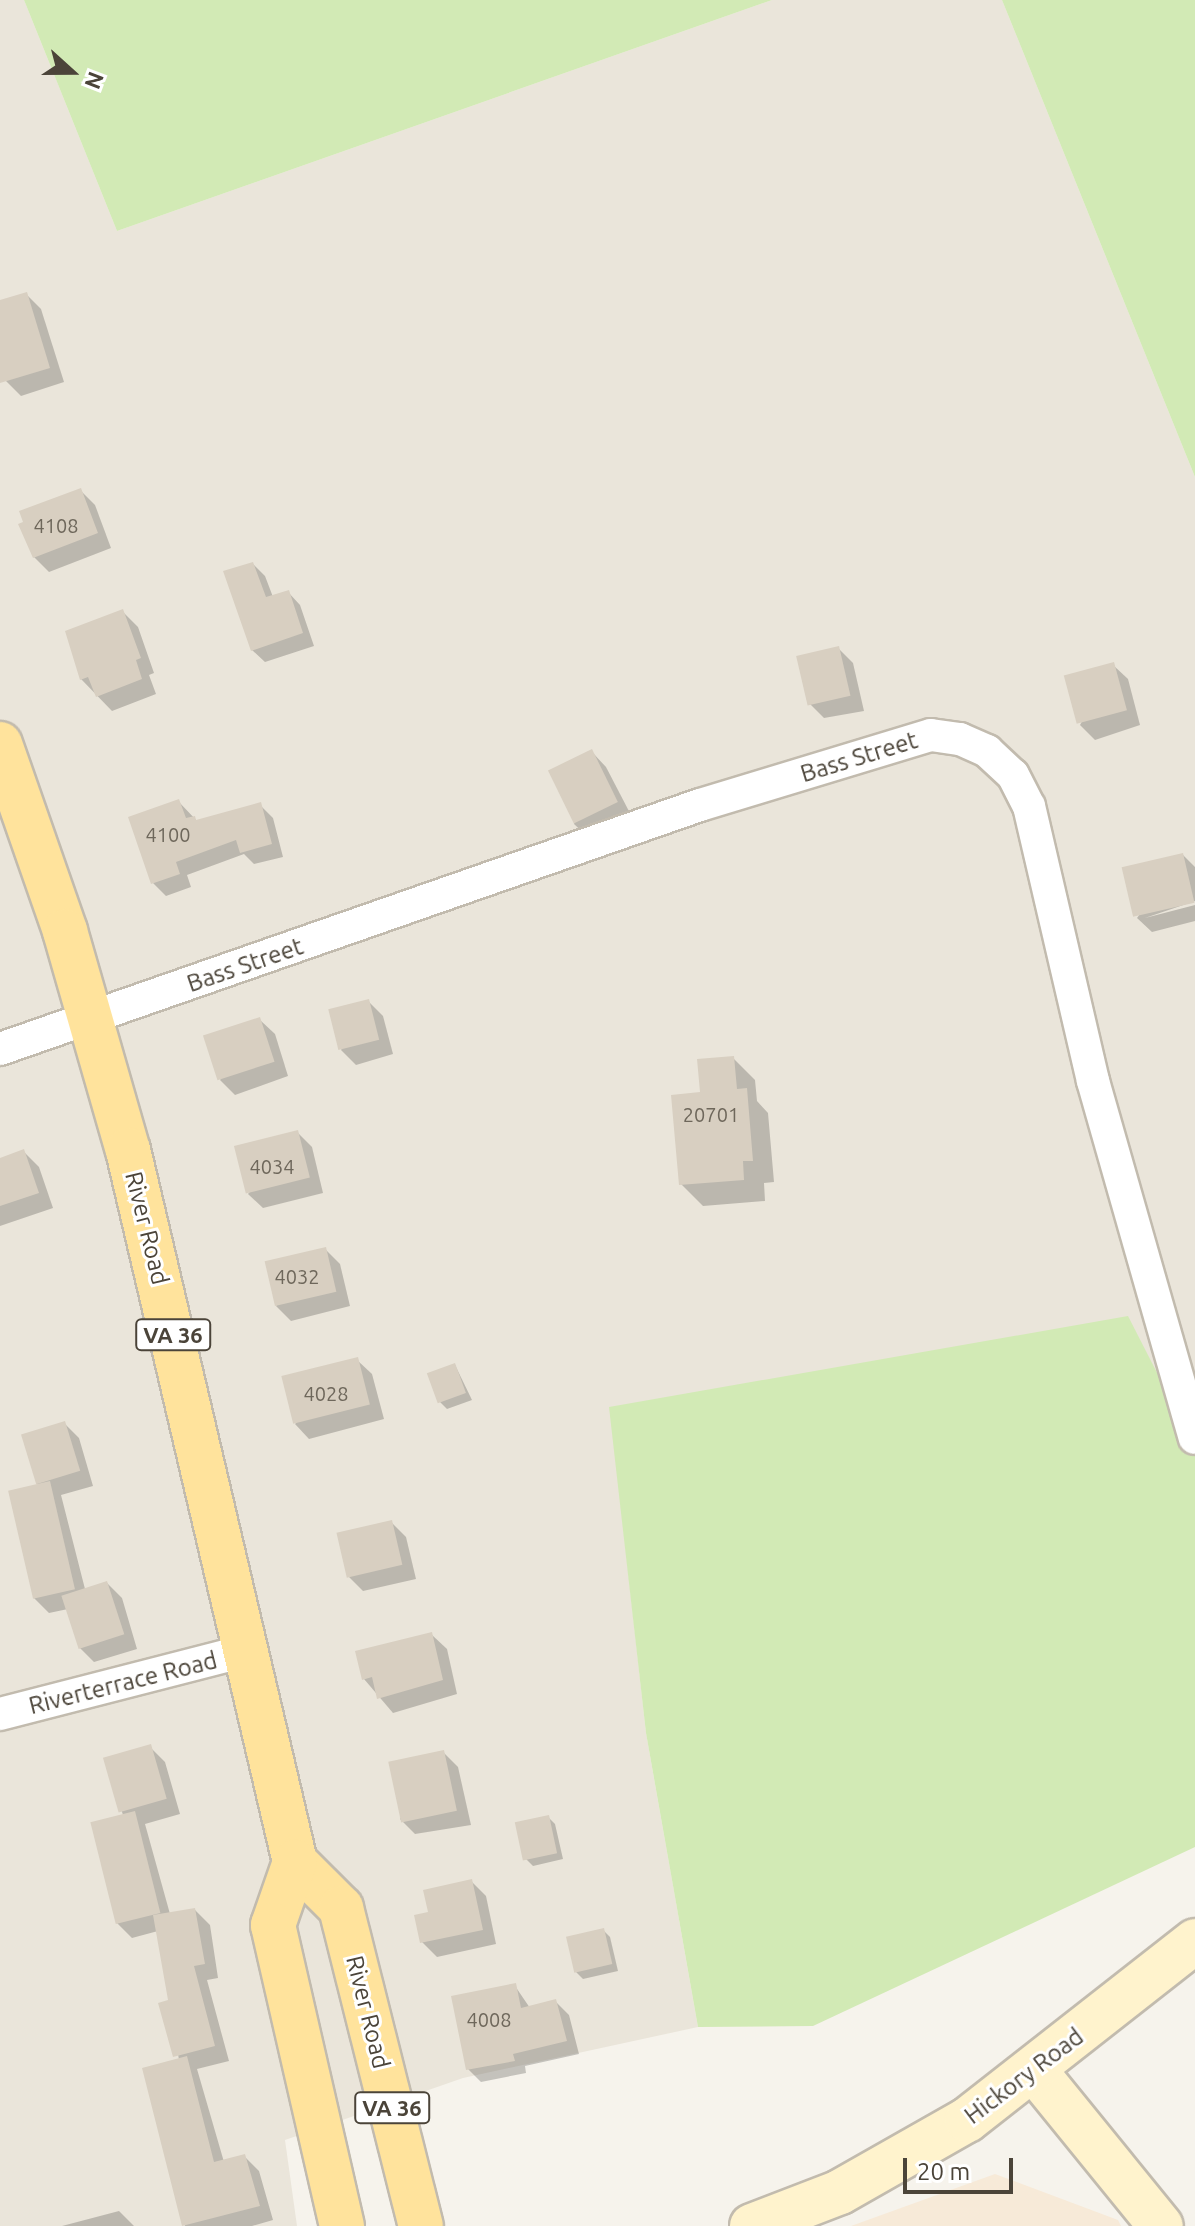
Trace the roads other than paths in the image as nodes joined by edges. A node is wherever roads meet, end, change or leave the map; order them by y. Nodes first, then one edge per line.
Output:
1 (0, 744) edge
2 (92, 1021) junction
3 (0, 1049) edge
4 (1195, 1438) edge
5 (246, 1651) junction
6 (0, 1714) edge
7 (295, 1862) junction
8 (1195, 1941) edge
9 (1034, 2070) junction
10 (342, 2226) edge
11 (421, 2226) edge
12 (752, 2226) edge
13 (1161, 2226) edge

1 - 2 main road, River Road / VA 36
2 - 3 street, Bass Street
2 - 4 street, Bass Street
2 - 5 main road, River Road / VA 36
5 - 6 street, Riverterrace Road
5 - 7 main road, River Road / VA 36
7 - 10 main road, VA 36
7 - 11 main road, River Road / VA 36
8 - 9 main road, Hickory Road
9 - 12 main road, Hickory Road
9 - 13 main road

